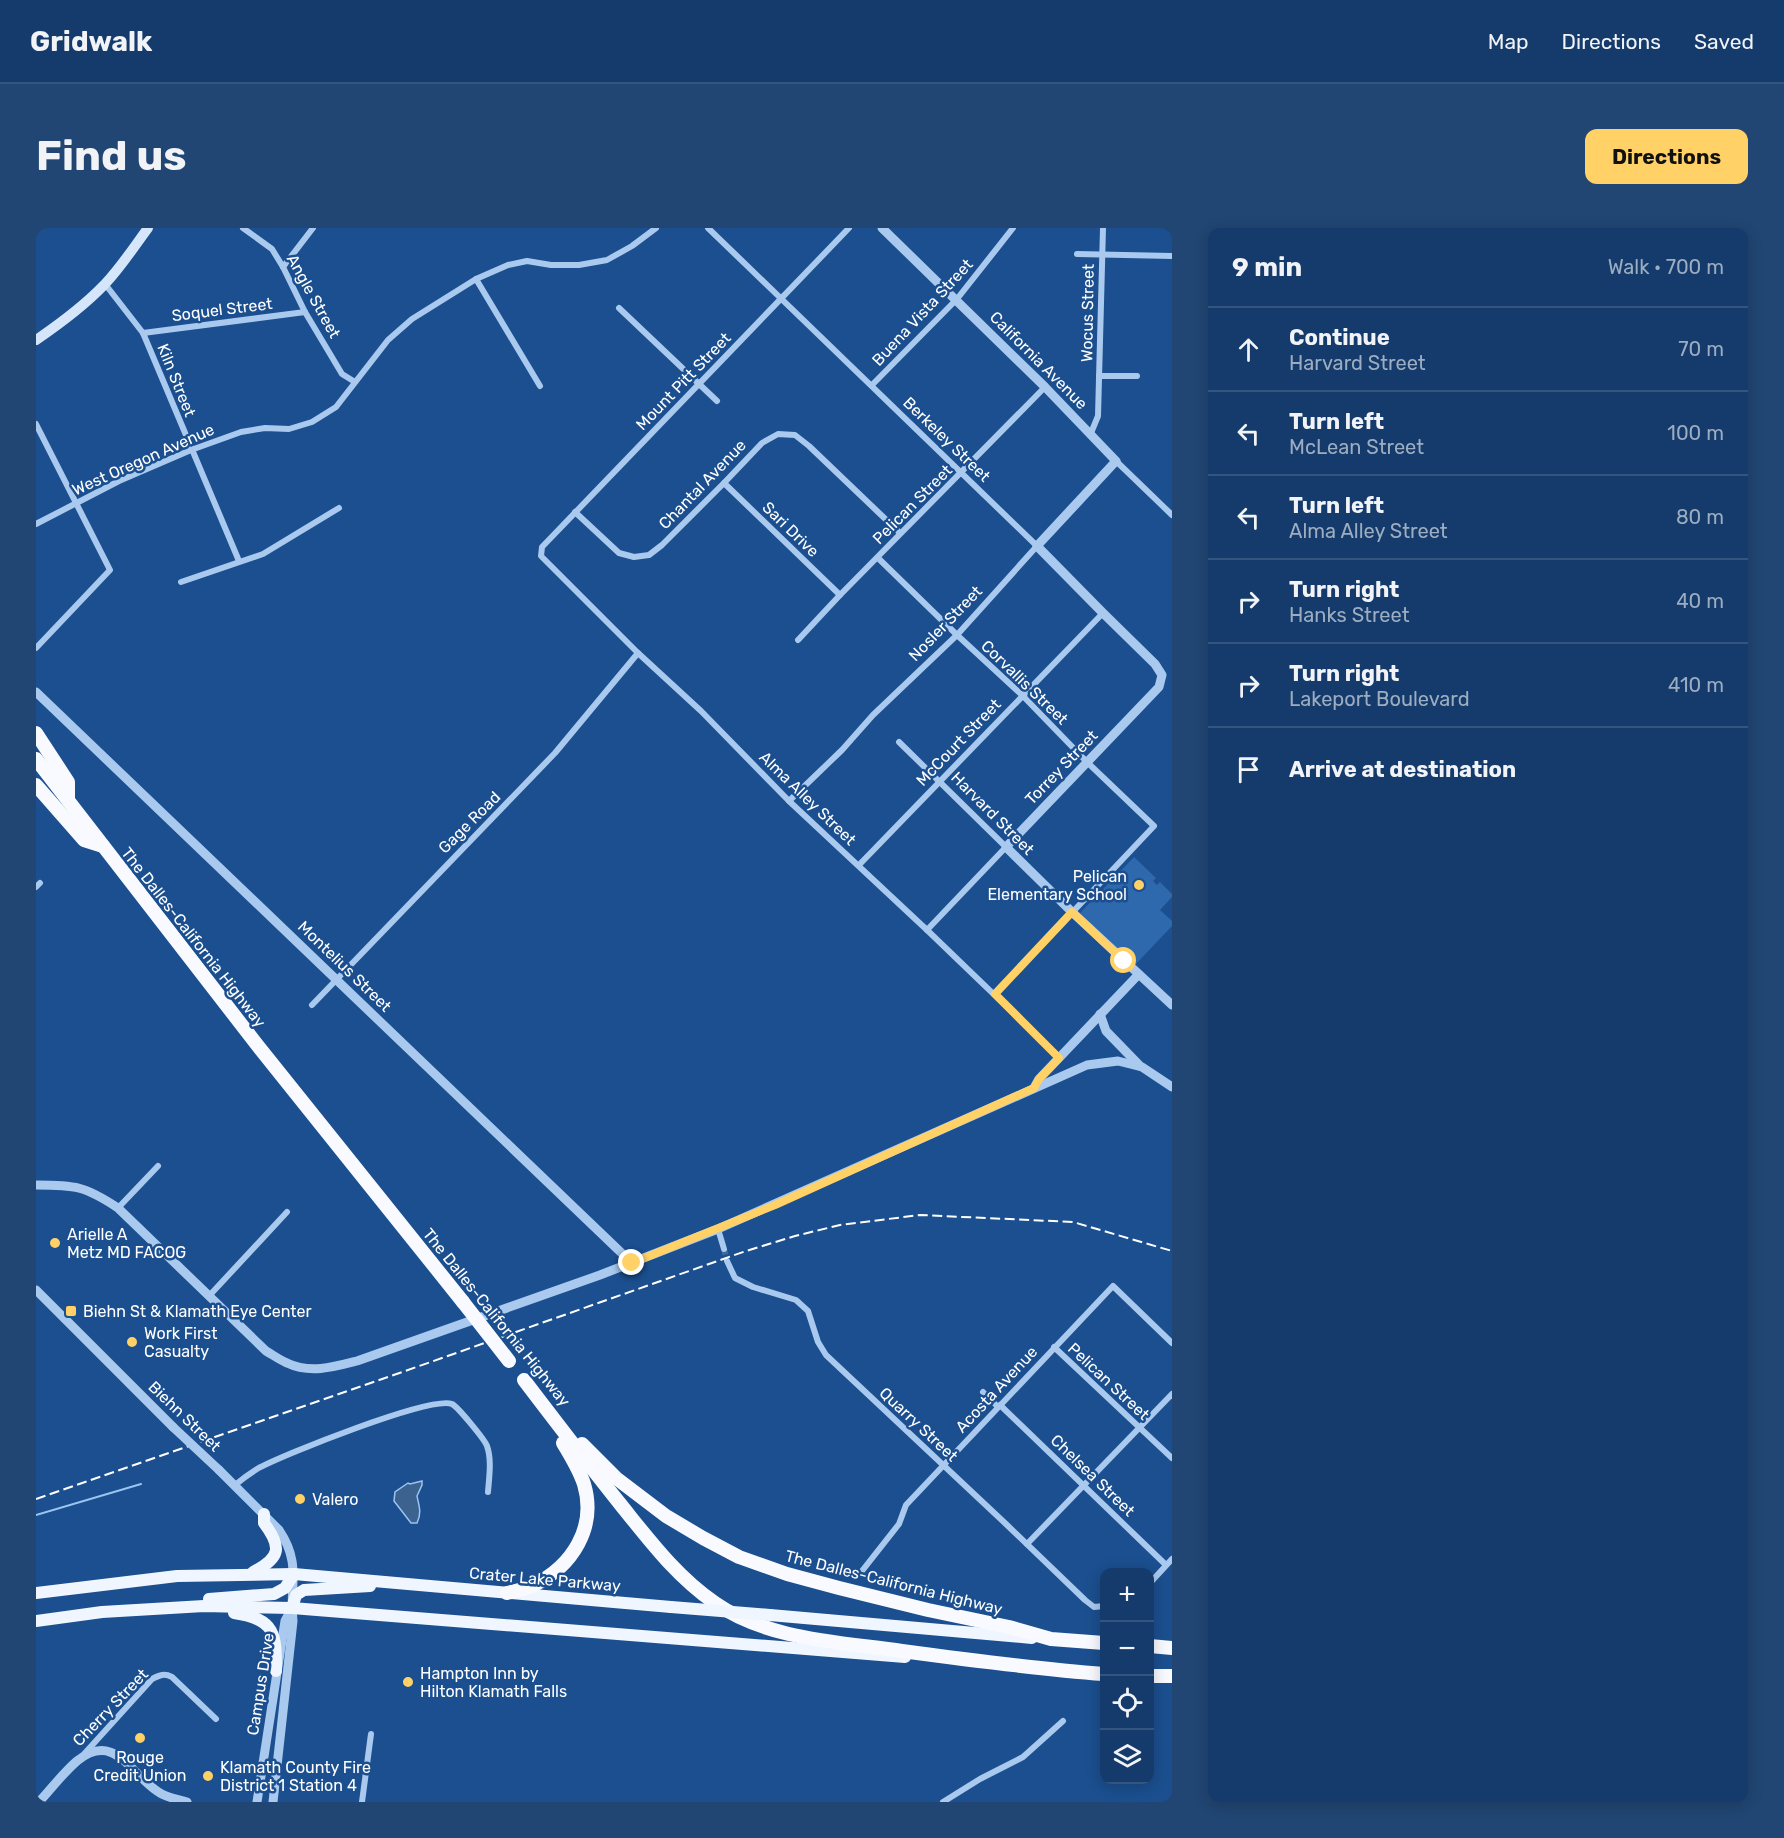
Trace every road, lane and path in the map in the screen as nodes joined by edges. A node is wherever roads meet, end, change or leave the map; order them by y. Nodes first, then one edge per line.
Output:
1 (148, 228) edge
2 (243, 228) edge
3 (313, 228) edge
4 (656, 228) edge
5 (708, 228) edge
6 (849, 228) edge
7 (882, 228) edge
8 (1013, 228) edge
9 (1102, 228) edge
10 (1077, 254) dead end
11 (1102, 255) junction
12 (1172, 256) edge
13 (283, 267) junction
14 (476, 279) junction
15 (105, 284) junction
16 (782, 299) junction
17 (957, 299) junction
18 (619, 308) dead end
19 (305, 312) junction
20 (143, 333) junction
21 (36, 340) edge
22 (1100, 376) junction
23 (1137, 376) dead end
24 (355, 382) junction
25 (699, 384) junction
26 (872, 385) junction
27 (540, 386) dead end
28 (1045, 387) junction
29 (717, 401) dead end
30 (36, 424) edge
31 (1091, 433) junction
32 (191, 450) junction
33 (1116, 461) junction
34 (961, 474) junction
35 (724, 483) junction
36 (75, 503) junction
37 (339, 507) dead end
38 (575, 513) junction
39 (1172, 515) edge
40 (39, 522) edge
41 (900, 533) junction
42 (1037, 546) junction
43 (541, 556) joint
44 (878, 558) junction
45 (239, 561) junction
46 (181, 582) dead end
47 (840, 595) junction
48 (1103, 613) junction
49 (957, 635) junction
50 (798, 640) dead end
51 (36, 648) edge
52 (638, 653) junction
53 (1162, 675) joint
54 (36, 692) edge
55 (1022, 695) junction
56 (36, 733) edge
57 (899, 742) dead end
58 (36, 759) edge
59 (1087, 762) junction
60 (940, 781) junction
61 (36, 785) edge
62 (68, 800) junction
63 (789, 801) junction
64 (103, 846) junction
65 (1006, 847) junction
66 (859, 865) junction
67 (1072, 912) junction
68 (927, 930) junction
69 (1138, 975) junction
70 (336, 978) junction
71 (995, 994) junction
72 (312, 1005) dead end
73 (1172, 1005) edge
74 (1100, 1014) junction
75 (1059, 1058) junction
76 (1142, 1067) junction
77 (1172, 1087) edge
78 (1034, 1088) junction
79 (158, 1166) dead end
80 (36, 1185) edge
81 (118, 1208) junction
82 (287, 1212) dead end
83 (718, 1229) junction
84 (724, 1249) tunnel mouth
85 (728, 1261) tunnel mouth
86 (632, 1263) junction
87 (36, 1290) edge
88 (209, 1296) junction
89 (1172, 1343) edge
90 (1054, 1347) junction
91 (524, 1380) junction
92 (983, 1392) dead end
93 (1172, 1394) edge
94 (999, 1406) junction
95 (1139, 1427) junction
96 (1172, 1458) edge
97 (943, 1465) junction
98 (235, 1485) junction
99 (1084, 1486) junction
100 (488, 1492) dead end
101 (264, 1514) junction
102 (1027, 1544) junction
103 (1172, 1559) edge
104 (1166, 1565) junction
105 (862, 1571) dead end
106 (250, 1574) junction
107 (294, 1574) junction
108 (1154, 1578) edge
109 (392, 1582) junction
110 (36, 1593) edge
111 (507, 1593) junction
112 (1100, 1606) edge
113 (188, 1607) junction
114 (292, 1608) junction
115 (36, 1621) edge
116 (1051, 1639) junction
117 (1100, 1643) edge
118 (1154, 1646) edge
119 (1172, 1648) edge
120 (990, 1663) junction
121 (276, 1671) junction
122 (1100, 1674) edge
123 (1154, 1676) edge
124 (1172, 1676) edge
125 (216, 1719) dead end
126 (1063, 1721) dead end
127 (371, 1734) dead end
128 (78, 1760) junction
129 (39, 1802) edge
130 (188, 1802) edge
131 (257, 1802) edge
132 (273, 1802) edge
133 (362, 1802) edge
134 (943, 1802) edge

1 - 15 main road
2 - 13 street, Angle Street
3 - 13 street
4 - 14 street, West Oregon Avenue
5 - 16 street, Berkeley Street
6 - 16 street, Mount Pitt Street
7 - 17 street, California Avenue
8 - 17 street, Buena Vista Street
9 - 11 street, Wocus Street
10 - 11 street
11 - 12 street
11 - 22 street, Wocus Street
13 - 19 street, Angle Street
14 - 24 street, West Oregon Avenue
14 - 27 street
15 - 20 street, Kiln Street
15 - 21 main road
16 - 25 street, Mount Pitt Street
16 - 26 street, Berkeley Street
17 - 26 street, Buena Vista Street
17 - 28 street, California Avenue
18 - 25 street
19 - 20 street, Soquel Street
19 - 24 street, Angle Street
20 - 32 street, Kiln Street
22 - 23 street
22 - 31 street, Wocus Street
24 - 32 street, West Oregon Avenue
25 - 29 street
25 - 38 street, Mount Pitt Street
26 - 34 street, Berkeley Street
28 - 31 street, California Avenue
28 - 34 street, Pelican Street
30 - 36 street
31 - 33 street, California Avenue
32 - 36 street, West Oregon Avenue
32 - 45 street, Kiln Street
33 - 39 street, California Avenue
33 - 42 street, Nosler Street
34 - 41 street, Pelican Street
34 - 42 street, Berkeley Street
35 - 38 street, Chantal Avenue
35 - 41 street, Chantal Avenue
35 - 47 street, Sari Drive
36 - 40 street, West Oregon Avenue
36 - 51 street
37 - 45 street
38 - 43 street, Mount Pitt Street
41 - 44 street, Pelican Street
42 - 48 street, Berkeley Street
42 - 49 street, Nosler Street
43 - 52 street, Alma Alley Street
44 - 47 street, Pelican Street
44 - 49 street, Corvallis Street
45 - 46 street
47 - 50 street, Pelican Street
48 - 53 street, Berkeley Street
48 - 55 street, McCourt Street
49 - 55 street, Corvallis Street
49 - 63 street, Nosler Street
52 - 63 street, Alma Alley Street
52 - 70 street, Gage Road
53 - 59 street, Torrey Street
54 - 70 street, Montelius Street
55 - 59 street, Corvallis Street
55 - 60 street, McCourt Street
56 - 62 highway
57 - 60 street, Harvard Street
58 - 62 highway, The Dalles-California Highway
59 - 65 street, Torrey Street
59 - 67 street, Corvallis Street
60 - 65 street, Harvard Street
60 - 66 street, McCourt Street
61 - 64 highway
62 - 64 highway, The Dalles-California Highway
63 - 66 street, Alma Alley Street
64 - 91 highway, The Dalles-California Highway, bridge
65 - 67 street, Harvard Street
65 - 68 street, Torrey Street
66 - 68 street, Alma Alley Street
67 - 69 street, Harvard Street
67 - 71 street
68 - 71 street, Alma Alley Street
69 - 73 street, Harvard Street
69 - 74 street
70 - 72 street, Gage Road
70 - 86 street, Montelius Street
71 - 75 street, Alma Alley Street
74 - 75 street
74 - 76 street
75 - 78 street
76 - 77 street
76 - 78 street
78 - 83 street
79 - 81 street
80 - 81 street
81 - 88 street
82 - 88 street
83 - 84 street
83 - 86 street
85 - 97 street, Quarry Street
86 - 88 street
87 - 98 street, Biehn Street, bridge
89 - 90 street, Acosta Avenue
90 - 94 street, Acosta Avenue
90 - 95 street, Pelican Street
91 - 111 highway
91 - 116 highway, The Dalles-California Highway
91 - 120 highway
92 - 94 street, Chelsea Street
93 - 95 street
94 - 97 street, Acosta Avenue
94 - 99 street, Chelsea Street
95 - 96 street, Pelican Street
95 - 99 street
97 - 102 street, Quarry Street
97 - 105 street, Acosta Avenue
98 - 100 street
98 - 101 street, Biehn Street
99 - 102 street
99 - 104 street, Chelsea Street
101 - 106 main road
101 - 107 street, Biehn Street
102 - 112 street, Quarry Street
103 - 104 street
104 - 108 street
106 - 107 main road, Crater Lake Parkway
106 - 110 main road, Crater Lake Parkway
107 - 109 main road, Crater Lake Parkway
107 - 113 main road
107 - 114 street, Campus Drive
109 - 111 main road, Crater Lake Parkway
109 - 114 main road
111 - 116 main road, Crater Lake Parkway, bridge
113 - 114 main road
113 - 115 main road
113 - 121 main road
114 - 120 main road
114 - 121 street, Campus Drive
114 - 132 street, Campus Drive
116 - 117 highway, The Dalles-California Highway
118 - 119 highway
120 - 122 highway
121 - 131 street, Campus Drive
123 - 124 highway
125 - 128 street, Cherry Street
126 - 134 street
127 - 133 street
128 - 129 street
128 - 130 street

